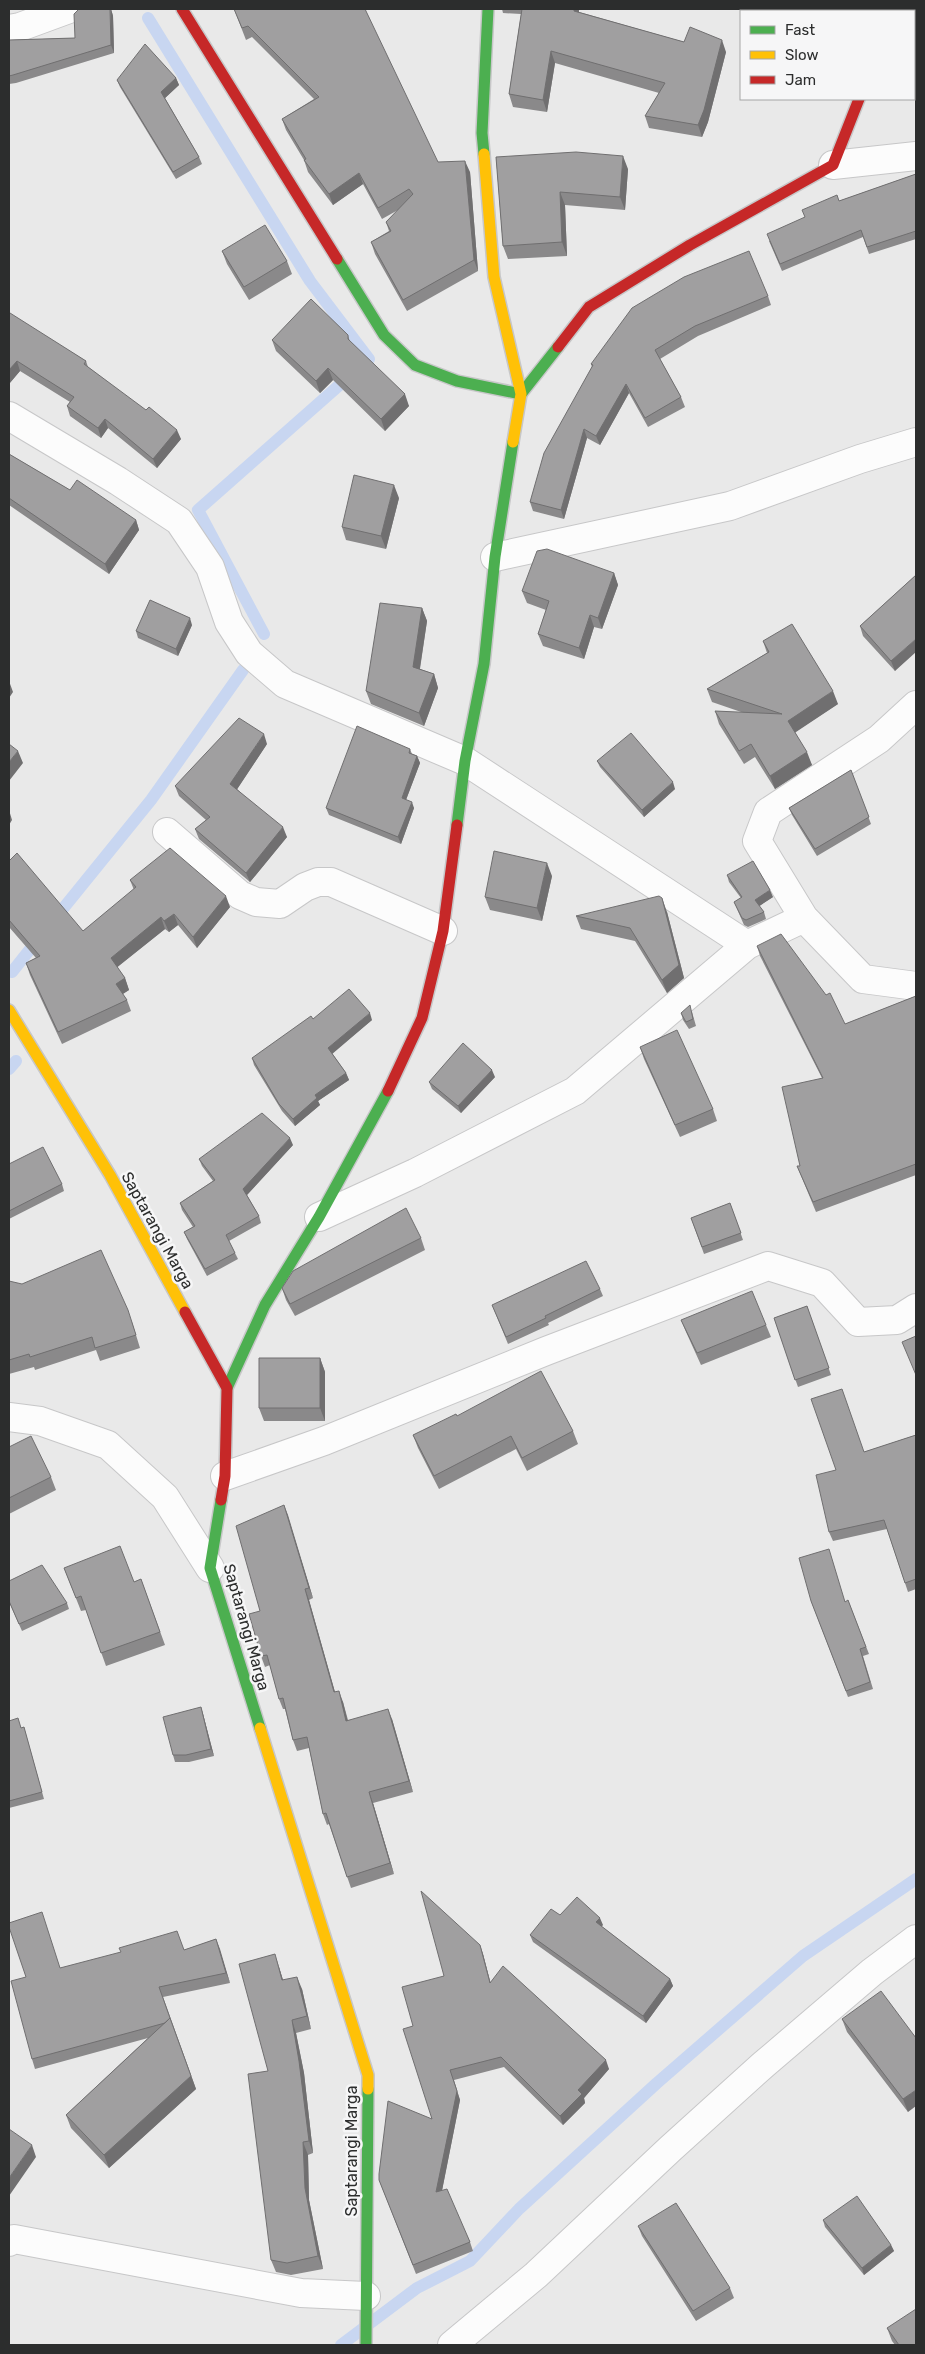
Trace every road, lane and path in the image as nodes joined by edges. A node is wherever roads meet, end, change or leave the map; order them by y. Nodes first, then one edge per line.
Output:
1 (68, 9) edge
2 (182, 9) edge
3 (488, 9) edge
4 (9, 29) edge
5 (859, 100) edge
6 (916, 156) edge
7 (833, 165) junction
8 (521, 394) junction
9 (9, 416) edge
10 (916, 442) edge
11 (495, 557) junction
12 (916, 705) edge
13 (465, 761) junction
14 (167, 832) dead end
15 (804, 918) junction
16 (443, 931) junction
17 (747, 945) junction
18 (916, 986) edge
19 (9, 1010) edge
20 (319, 1217) junction
21 (916, 1308) edge
22 (227, 1388) junction
23 (9, 1417) edge
24 (225, 1476) junction
25 (210, 1568) junction
26 (916, 1938) edge
27 (10, 2239) edge
28 (366, 2310) junction
29 (366, 2345) edge
30 (452, 2345) edge

1 - 4 street
2 - 8 street
3 - 8 street
5 - 7 street
6 - 7 street
7 - 8 street
8 - 11 street
9 - 13 street
10 - 11 street
11 - 13 street
12 - 15 street
13 - 16 street
13 - 17 street
14 - 16 street
15 - 17 street
15 - 18 street
16 - 20 street
17 - 20 street
19 - 22 street, Saptarangi Marga
20 - 22 street
21 - 24 street
22 - 24 street, Saptarangi Marga
23 - 25 street
24 - 25 street, Saptarangi Marga
25 - 28 street, Saptarangi Marga
26 - 30 street
27 - 28 street
28 - 29 street, Saptarangi Marga

